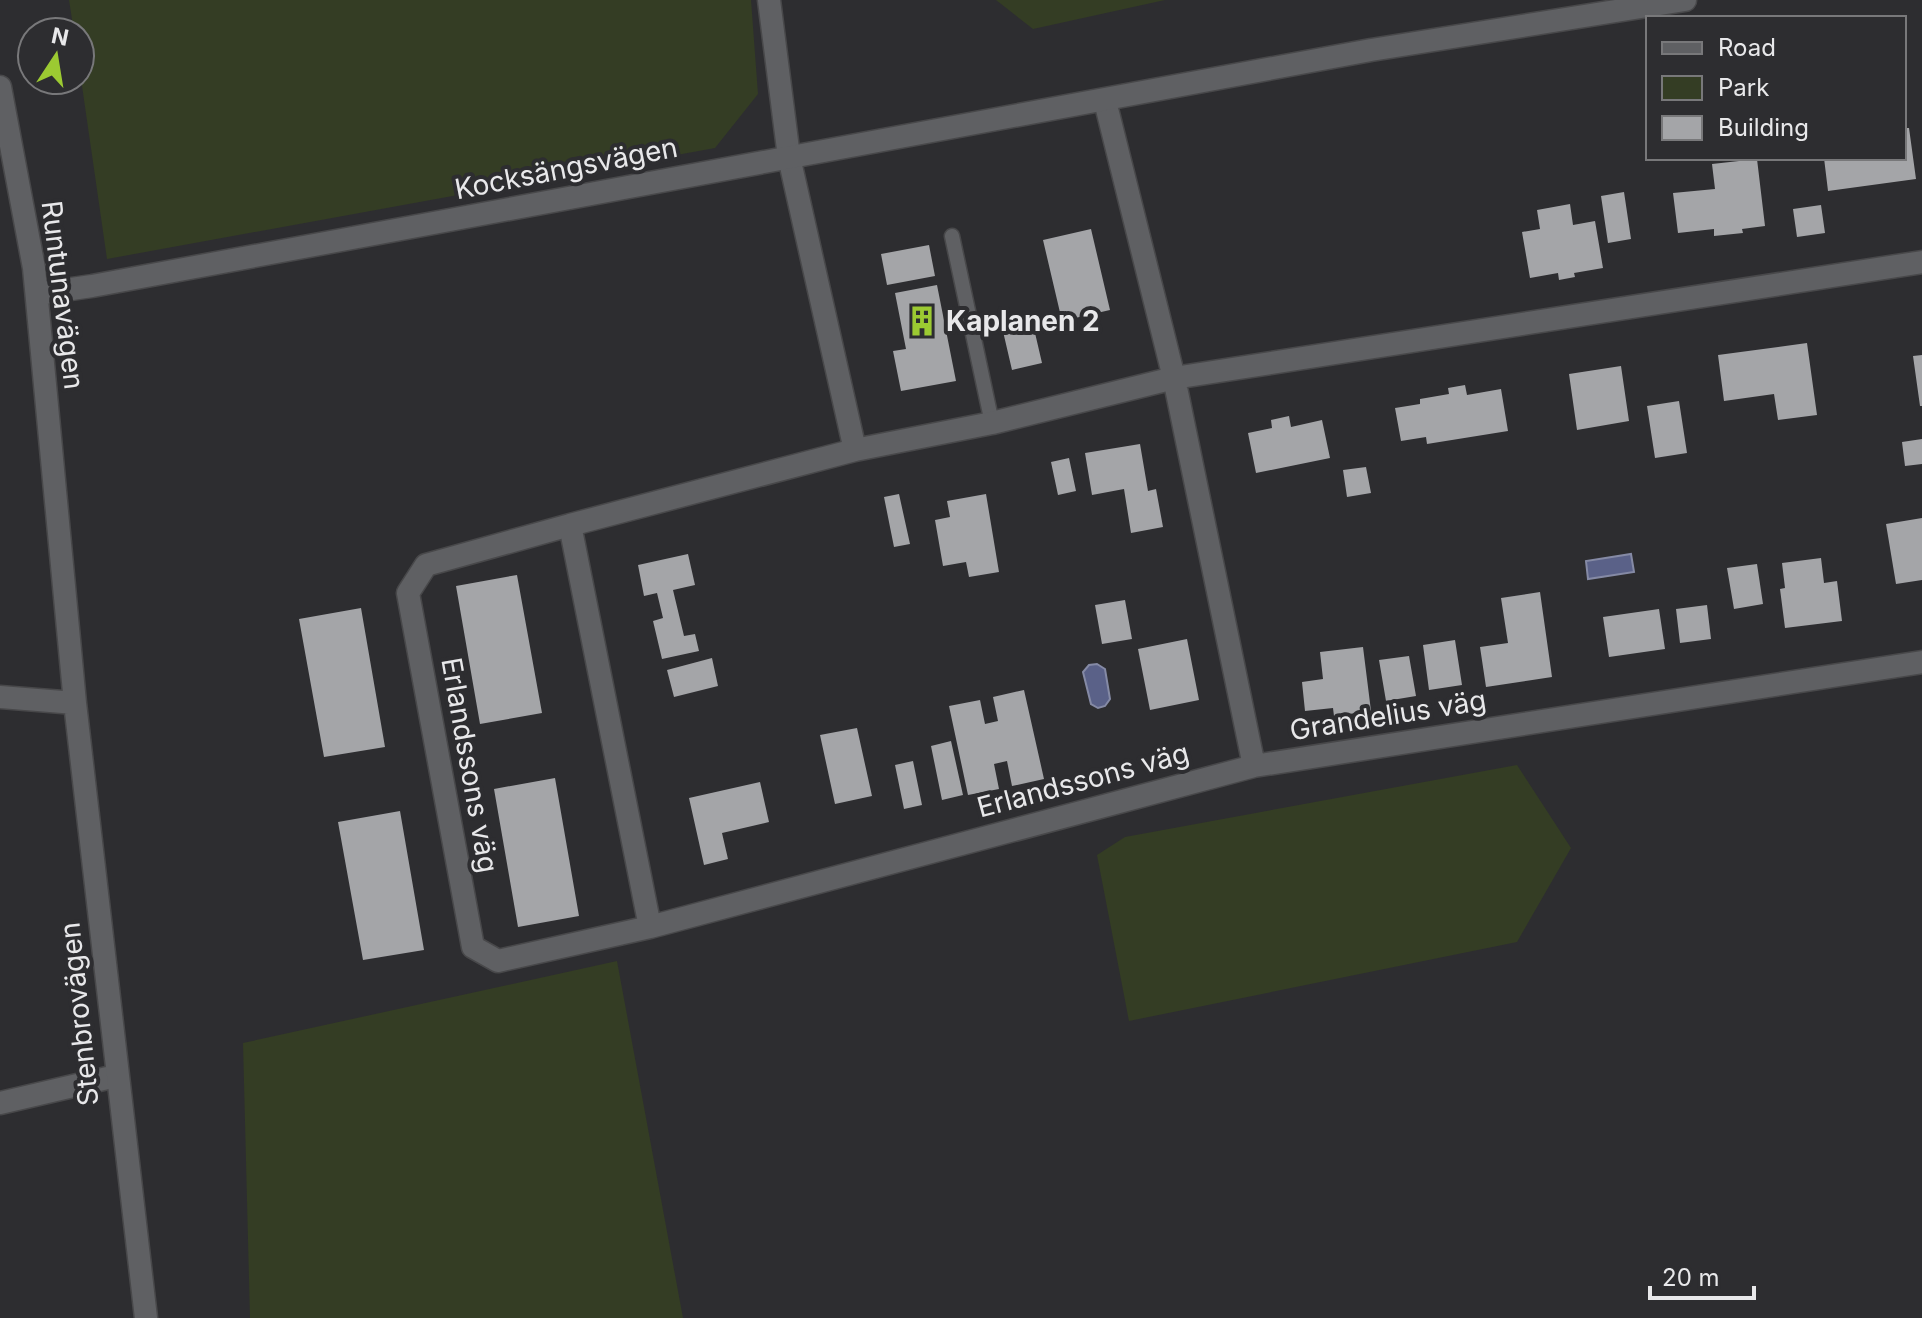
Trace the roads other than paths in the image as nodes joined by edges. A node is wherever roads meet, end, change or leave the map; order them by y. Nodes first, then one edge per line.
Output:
1 (769, 0) edge
2 (1685, 0) edge
3 (0, 87) edge
4 (1105, 101) junction
5 (789, 157) junction
6 (952, 236) dead end
7 (1922, 262) edge
8 (37, 294) junction
9 (1174, 378) junction
10 (992, 423) junction
11 (855, 450) junction
12 (570, 525) junction
13 (1922, 662) edge
14 (0, 697) edge
15 (75, 703) junction
16 (1254, 766) junction
17 (650, 927) junction
18 (116, 1076) junction
19 (0, 1103) edge
20 (146, 1318) edge

1 - 5 street
2 - 4 street, Kocksängsvägen
3 - 8 street, Runtunavägen
4 - 5 street, Kocksängsvägen
4 - 9 street
5 - 8 street, Kocksängsvägen
5 - 11 street
6 - 10 lane
7 - 9 street
8 - 15 street, Runtunavägen
9 - 10 street, Erlandssons väg
9 - 16 street
10 - 11 street, Erlandssons väg
11 - 12 street, Erlandssons väg
12 - 17 street
12 - 17 street, Erlandssons väg
13 - 16 street, Grandelius väg
14 - 15 street
15 - 18 street, Stenbrovägen
16 - 17 street, Erlandssons väg
18 - 19 street
18 - 20 street, Stenbrovägen

